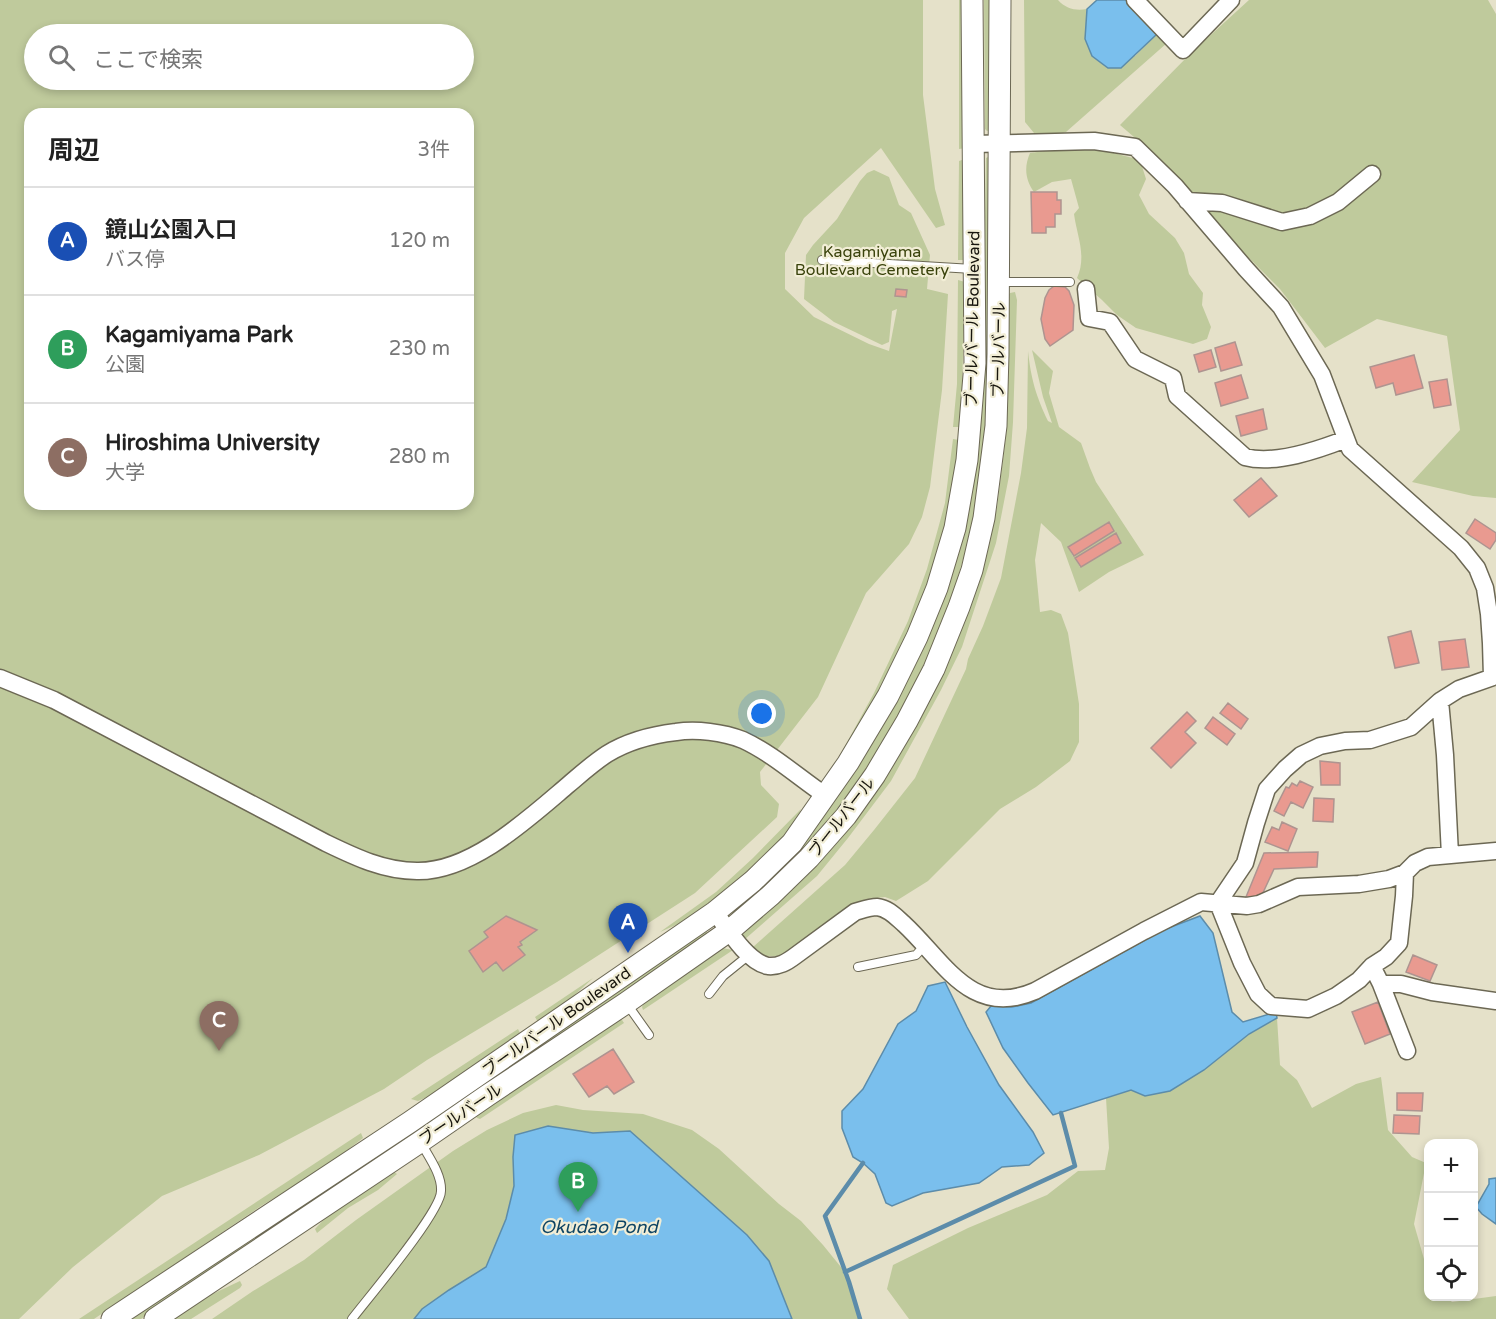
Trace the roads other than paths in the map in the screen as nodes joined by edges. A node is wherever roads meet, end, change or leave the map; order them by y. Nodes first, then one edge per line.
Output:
1 (972, 0) edge
2 (1000, 0) edge
3 (1135, 0) edge
4 (1231, 0) edge
5 (973, 144) junction
6 (999, 145) junction
7 (1372, 174) dead end
8 (1187, 201) junction
9 (822, 260) dead end
10 (974, 269) junction
11 (999, 282) junction
12 (1070, 282) dead end
13 (1086, 289) dead end
14 (1346, 439) junction
15 (1494, 676) edge
16 (0, 678) edge
17 (1440, 701) junction
18 (826, 796) junction
19 (1496, 851) edge
20 (1450, 855) junction
21 (1405, 873) junction
22 (1218, 903) junction
23 (715, 912) junction
24 (729, 931) junction
25 (924, 946) junction
26 (749, 955) junction
27 (1372, 966) junction
28 (858, 967) dead end
29 (1381, 984) junction
30 (709, 994) dead end
31 (1496, 1000) edge
32 (626, 1003) junction
33 (649, 1035) dead end
34 (1407, 1051) dead end
35 (410, 1122) junction
36 (420, 1142) junction
37 (112, 1319) edge
38 (155, 1319) edge
39 (352, 1319) edge

1 - 5 street, ブールバール Boulevard
2 - 6 street, ブールバール
3 - 4 street
5 - 6 street
5 - 10 street, ブールバール Boulevard
6 - 8 street
6 - 11 street, ブールバール
7 - 8 street
8 - 14 street
9 - 10 lane
10 - 18 street, ブールバール Boulevard
11 - 12 lane
11 - 24 street, ブールバール
13 - 14 street
14 - 15 street
15 - 17 street
16 - 18 street
17 - 20 street
17 - 22 street
18 - 23 street, ブールバール Boulevard
19 - 20 street
20 - 21 street
21 - 22 street
21 - 27 street
22 - 25 street
22 - 27 street
23 - 24 street
23 - 35 street, ブールバール Boulevard
24 - 26 street
24 - 32 street, ブールバール
25 - 26 street
25 - 28 lane
26 - 30 lane
27 - 29 street
29 - 31 street
29 - 34 street
32 - 33 lane
32 - 36 street, ブールバール
35 - 36 lane
35 - 37 street, ブールバール Boulevard
36 - 38 street, ブールバール
36 - 39 lane

